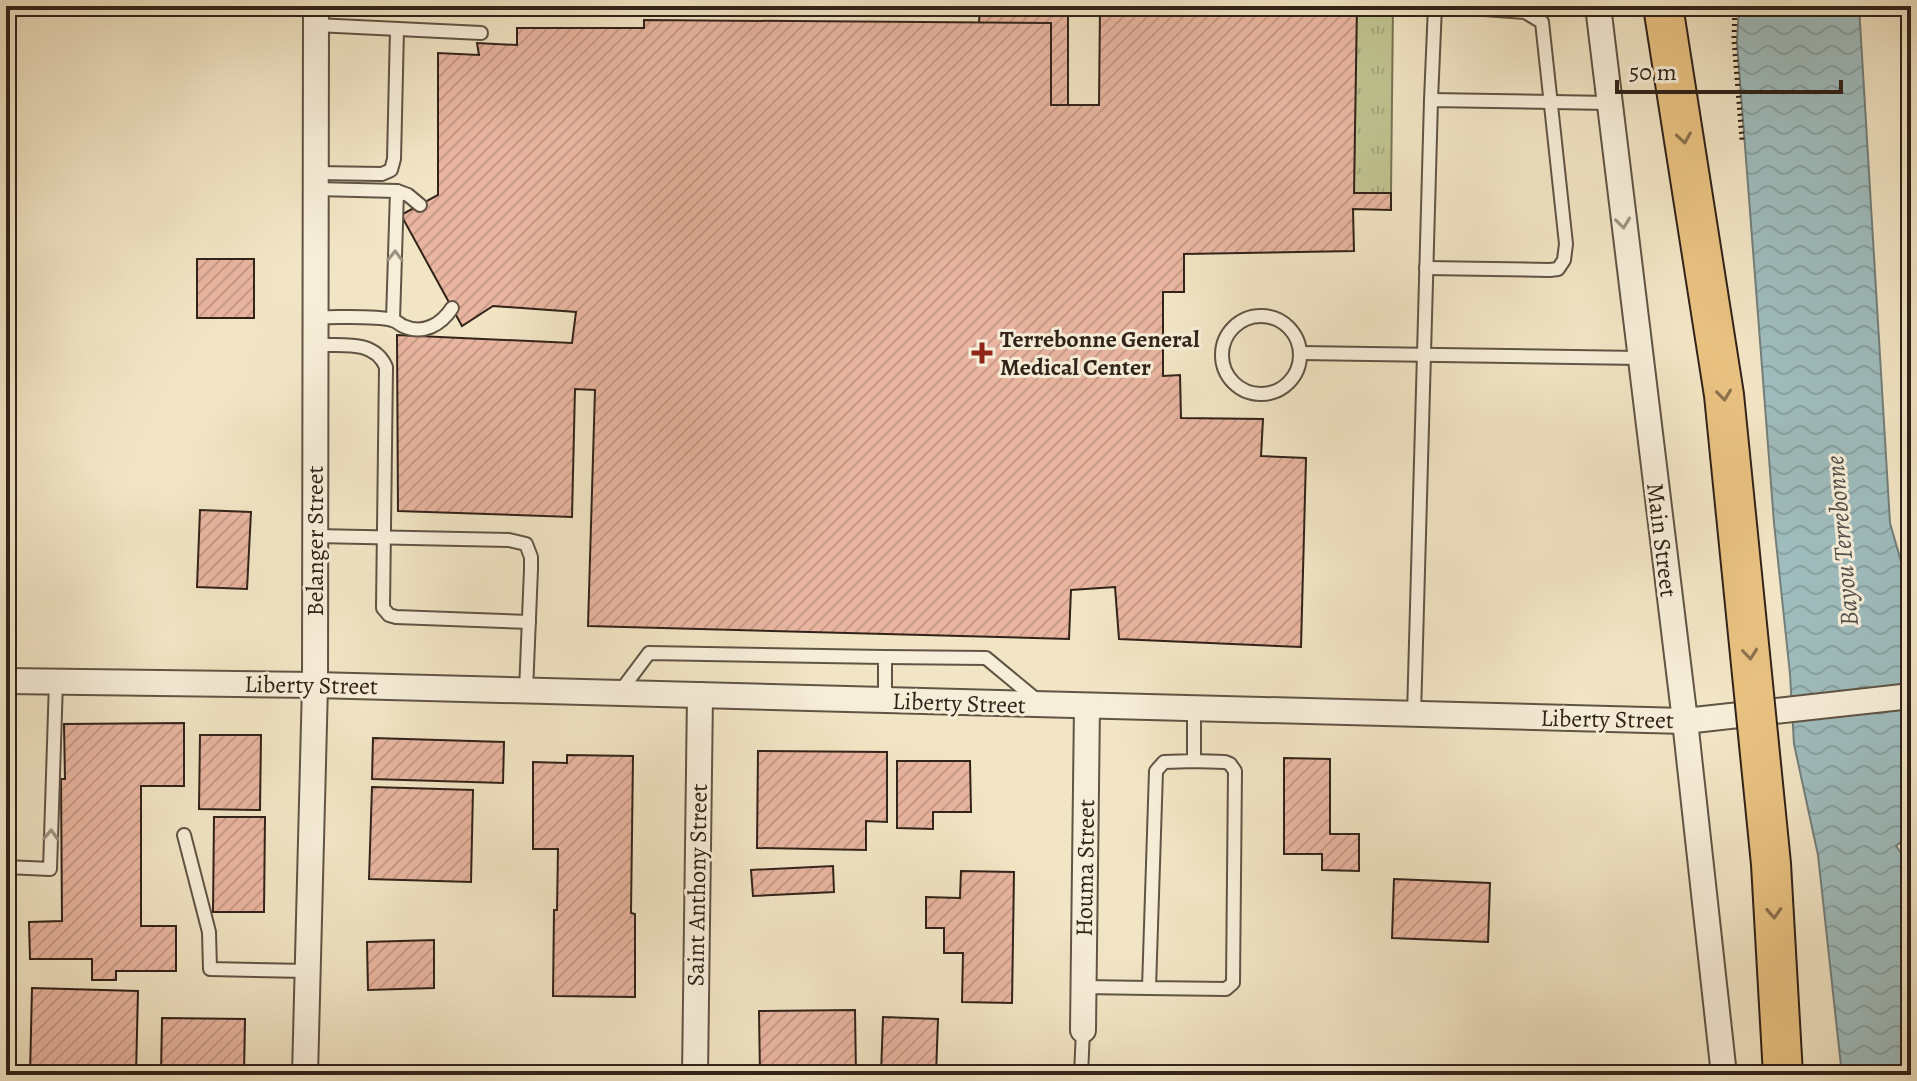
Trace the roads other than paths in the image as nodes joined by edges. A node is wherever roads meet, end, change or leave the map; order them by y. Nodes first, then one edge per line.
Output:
1 (1435, 6) edge
2 (1443, 6) edge
3 (1598, 6) edge
4 (1663, 6) edge
5 (316, 16) edge
6 (397, 29) junction
7 (481, 33) dead end
8 (1431, 100) junction
9 (1552, 103) junction
10 (1609, 103) junction
11 (316, 181) junction
12 (397, 191) junction
13 (420, 205) dead end
14 (1426, 268) junction
15 (452, 308) dead end
16 (315, 317) junction
17 (393, 320) junction
18 (315, 345) junction
19 (1300, 353) junction
20 (1423, 354) junction
21 (1639, 358) junction
22 (315, 536) junction
23 (383, 538) junction
24 (529, 622) junction
25 (885, 657) junction
26 (6, 681) edge
27 (56, 681) junction
28 (315, 685) junction
29 (526, 691) junction
30 (619, 693) junction
31 (700, 695) junction
32 (1911, 696) edge
33 (885, 700) junction
34 (1044, 705) junction
35 (1087, 706) junction
36 (1194, 709) junction
37 (1414, 715) junction
38 (1685, 721) junction
39 (1194, 761) junction
40 (184, 835) dead end
41 (6, 867) edge
42 (308, 971) junction
43 (1083, 987) junction
44 (1149, 988) junction
45 (1083, 1030) joint
46 (305, 1075) edge
47 (695, 1075) edge
48 (1081, 1075) edge
49 (1724, 1075) edge
50 (1783, 1075) edge

1 - 8 lane
2 - 9 lane
3 - 10 street, Main Street
4 -> 50 main road, bridge
5 - 6 lane
5 - 11 street, Belanger Street
6 - 7 lane
6 - 11 lane
8 - 9 lane
8 - 14 lane
9 - 10 lane
9 - 14 lane
10 -> 21 street, Main Street
11 - 12 lane
11 - 16 street, Belanger Street
12 - 13 lane
17 -> 12 lane
14 - 20 lane
15 - 17 lane
16 - 17 lane
16 - 18 street, Belanger Street
18 - 22 street, Belanger Street
18 - 23 lane
19 - 19 lane
19 - 20 lane
20 - 21 lane
20 - 37 lane
21 - 38 street, Main Street
22 - 23 lane
22 - 28 street, Belanger Street
23 - 24 lane
23 - 24 lane
24 - 29 lane
25 - 30 lane
25 - 33 lane
25 - 34 lane
26 - 27 street, Liberty Street
27 - 28 street, Liberty Street
41 -> 27 lane
28 - 29 street, Liberty Street
28 - 42 street, Belanger Street
29 - 30 street, Liberty Street
30 - 31 street, Liberty Street
31 - 33 street, Liberty Street
31 - 47 street, Saint Anthony Street
32 - 38 street, Liberty Street
33 - 34 street, Liberty Street
34 - 35 street, Liberty Street
35 - 36 street, Liberty Street
35 - 43 street, Houma Street
36 - 37 street, Liberty Street
36 - 39 lane
37 - 38 street, Liberty Street
38 - 49 street, Main Street
39 - 44 lane
39 - 44 lane
40 - 42 lane
42 - 46 street, Belanger Street
43 - 44 lane
43 - 45 street, Houma Street
45 - 48 lane

